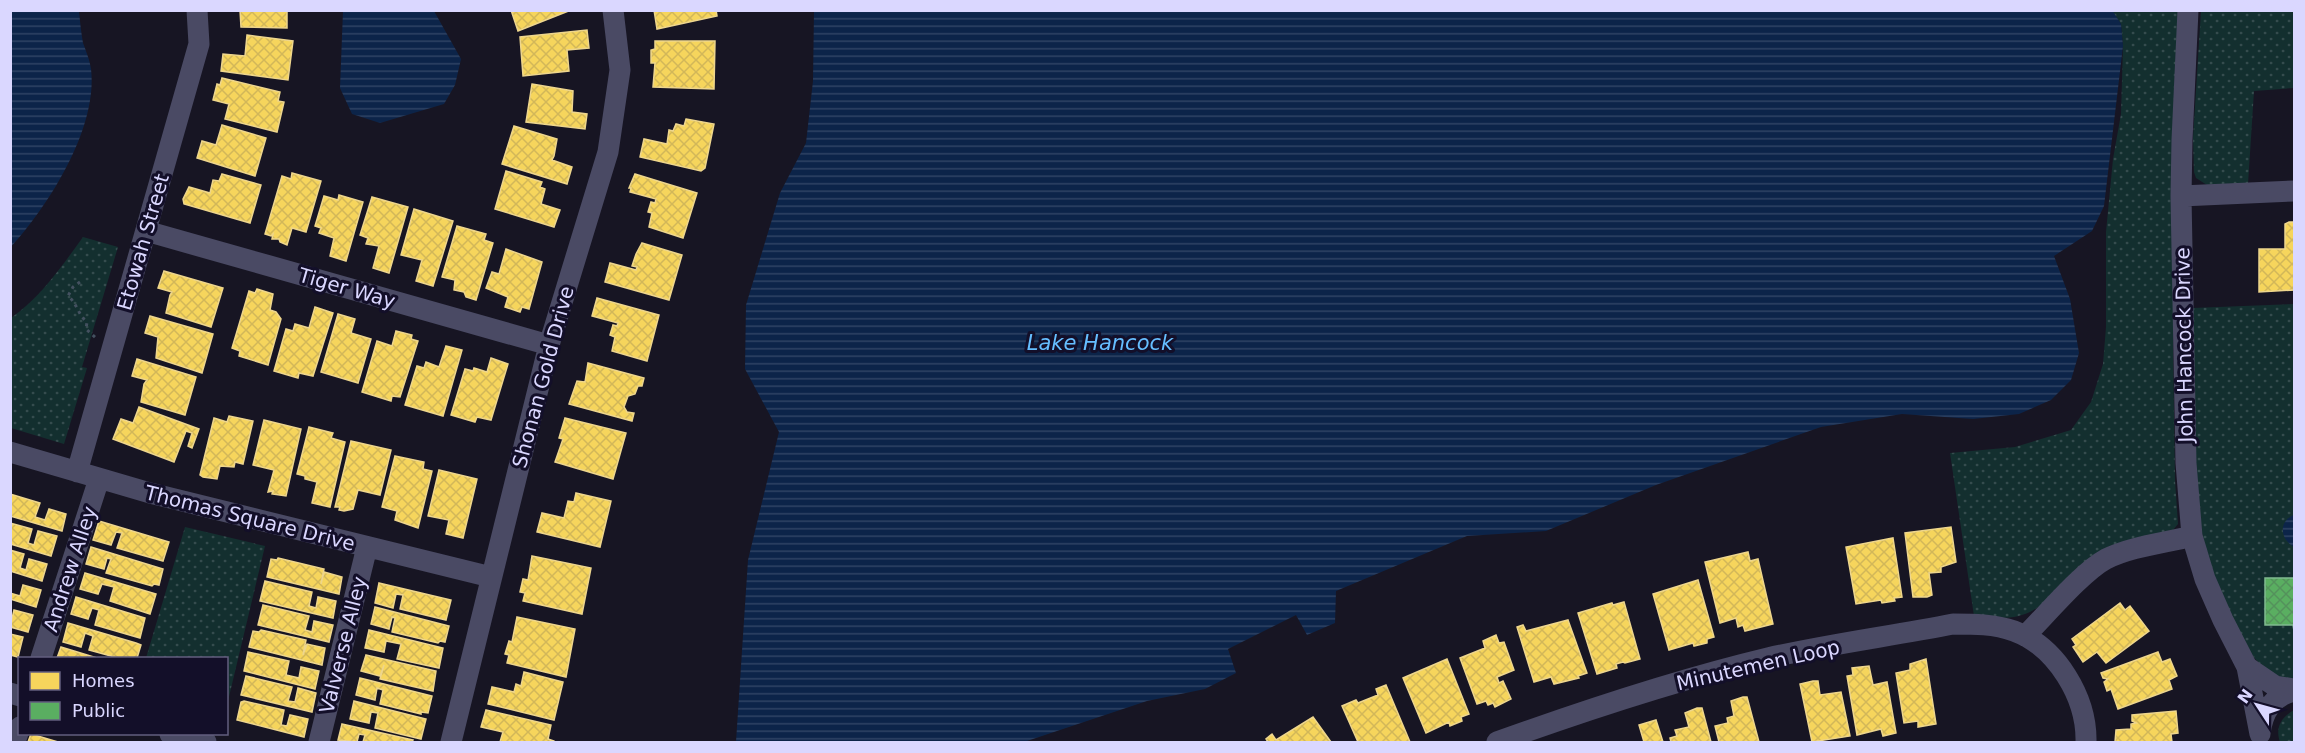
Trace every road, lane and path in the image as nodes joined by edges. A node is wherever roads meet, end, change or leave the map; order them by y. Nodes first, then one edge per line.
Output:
1 (198, 10) edge
2 (613, 10) edge
3 (2188, 10) edge
4 (2295, 191) edge
5 (2181, 196) junction
6 (146, 231) junction
7 (80, 282) dead end
8 (99, 340) dead end
9 (549, 345) junction
10 (10, 452) edge
11 (77, 472) junction
12 (99, 479) junction
13 (2192, 536) junction
14 (367, 547) junction
15 (491, 577) junction
16 (2025, 636) junction
17 (41, 657) edge
18 (2247, 667) junction
19 (2295, 690) edge
20 (174, 735) edge
21 (2260, 738) edge
22 (206, 742) edge
23 (319, 742) edge
24 (452, 742) edge
25 (1497, 742) edge
26 (2086, 742) edge

1 - 6 street, Etowah Street
2 - 9 street, Shonan Gold Drive
3 - 5 street, John Hancock Drive
4 - 5 street
5 - 13 street, John Hancock Drive
6 - 9 street, Tiger Way
6 - 11 street, Etowah Street
7 - 8 path
9 - 15 street, Shonan Gold Drive
10 - 11 street, Thomas Square Drive
11 - 12 street, Thomas Square Drive
12 - 14 street, Thomas Square Drive
12 - 17 street, Andrew Alley
13 - 16 street
13 - 18 street, John Hancock Drive
14 - 15 street, Thomas Square Drive
14 - 23 street, Valverse Alley
15 - 24 street, Shonan Gold Drive
16 - 25 street, Minutemen Loop
16 - 26 street, Minutemen Loop
18 - 19 street, John Hancock Drive
18 - 21 street, John Hancock Drive
19 - 21 street
20 - 22 street

